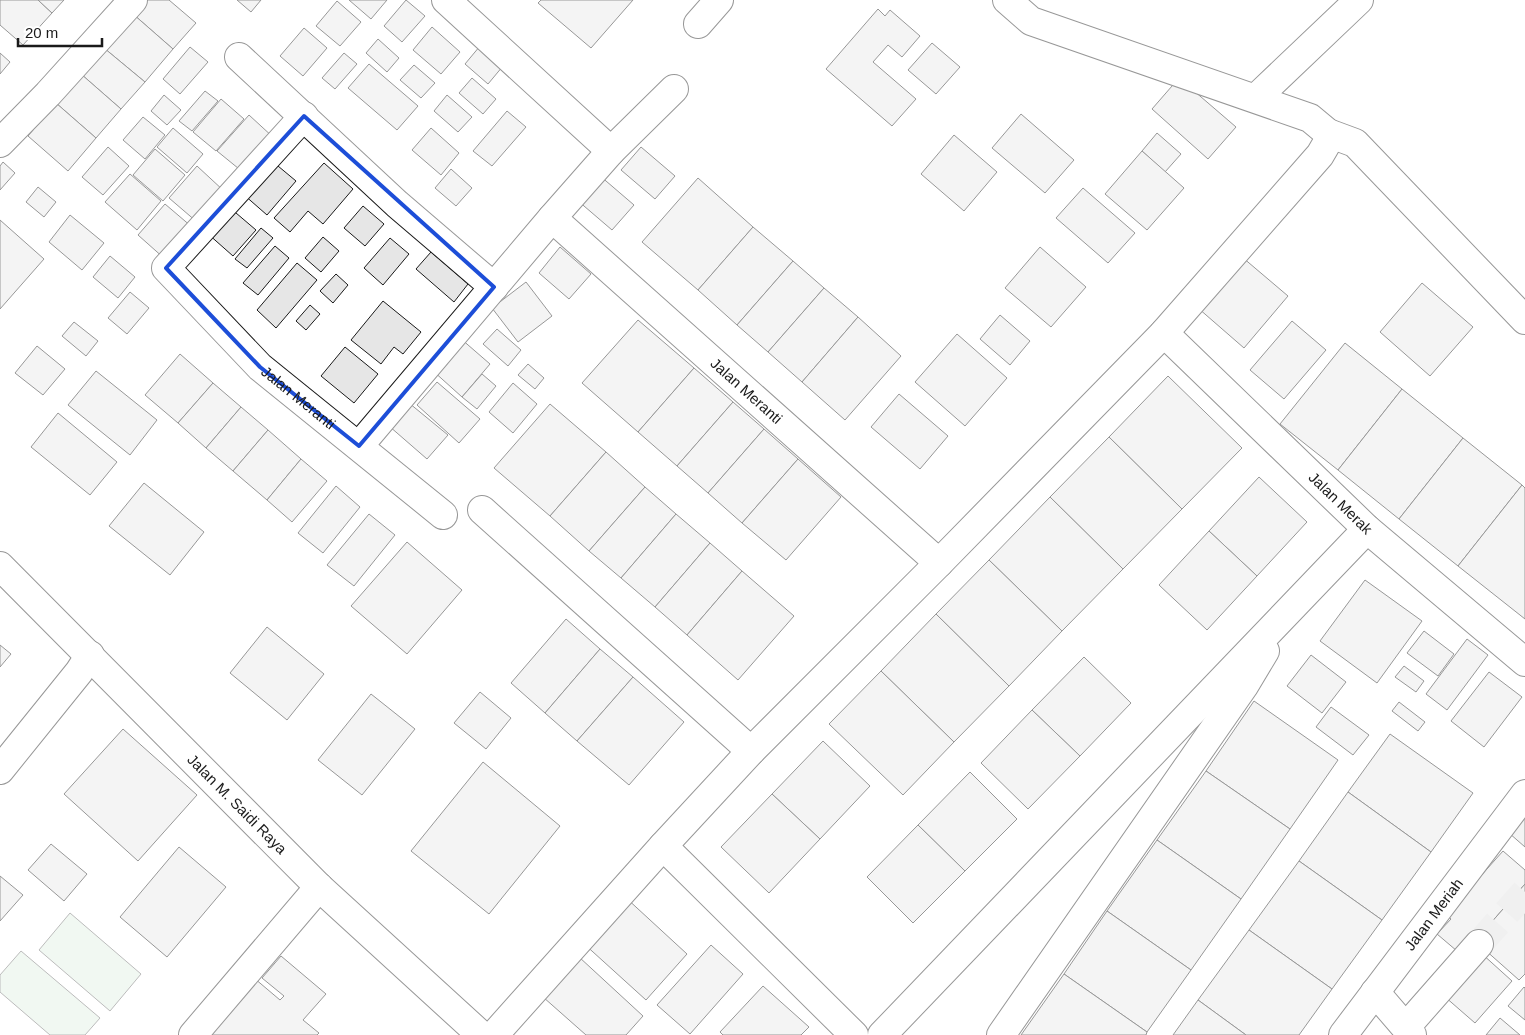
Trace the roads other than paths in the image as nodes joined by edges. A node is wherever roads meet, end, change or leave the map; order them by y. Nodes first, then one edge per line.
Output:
1 (133, 0) edge
2 (446, 0) edge
3 (719, 0) edge
4 (1007, 0) edge
5 (1359, 0) edge
6 (698, 24) dead end
7 (239, 57) dead end
8 (674, 89) dead end
9 (1256, 98) junction
10 (304, 116) junction
11 (1328, 133) junction
12 (0, 143) edge
13 (611, 151) junction
14 (552, 218) junction
15 (494, 286) junction
16 (1525, 320) edge
17 (1164, 333) junction
18 (359, 446) junction
19 (482, 510) dead end
20 (443, 515) dead end
21 (1367, 529) junction
22 (939, 563) junction
23 (0, 566) edge
24 (1279, 620) junction
25 (90, 655) junction
26 (1525, 662) edge
27 (750, 751) junction
28 (0, 770) edge
29 (1525, 794) edge
30 (664, 846) junction
31 (319, 887) junction
32 (1479, 944) tunnel mouth
33 (1375, 992) junction
34 (1409, 1031) edge
35 (193, 1035) edge
36 (482, 1035) edge
37 (494, 1035) edge
38 (854, 1035) edge
39 (882, 1035) edge
40 (1000, 1035) edge
41 (1343, 1035) edge

1 - 12 street
2 - 13 street
3 - 6 street
4 - 9 street
5 - 9 street
7 - 10 street
8 - 13 street
9 - 11 street
10 - 15 street
10 - 18 street, Jalan Meranti
11 - 16 street
11 - 17 street
13 - 14 street
14 - 15 street
14 - 22 street, Jalan Meranti
15 - 18 street
17 - 21 street, Jalan Merak
17 - 22 street
18 - 20 street, Jalan Meranti
19 - 27 street
21 - 24 street
21 - 26 street, Jalan Merak
22 - 27 street
23 - 25 street, Jalan M. Saidi Raya
24 - 39 street
24 - 40 street
25 - 28 street
25 - 31 street, Jalan M. Saidi Raya
27 - 30 street
29 - 33 street, Jalan Meriah
30 - 37 street
30 - 38 street
31 - 35 street
31 - 36 street, Jalan M. Saidi Raya
32 - 34 street
33 - 34 street
33 - 41 street, Jalan Meriah

